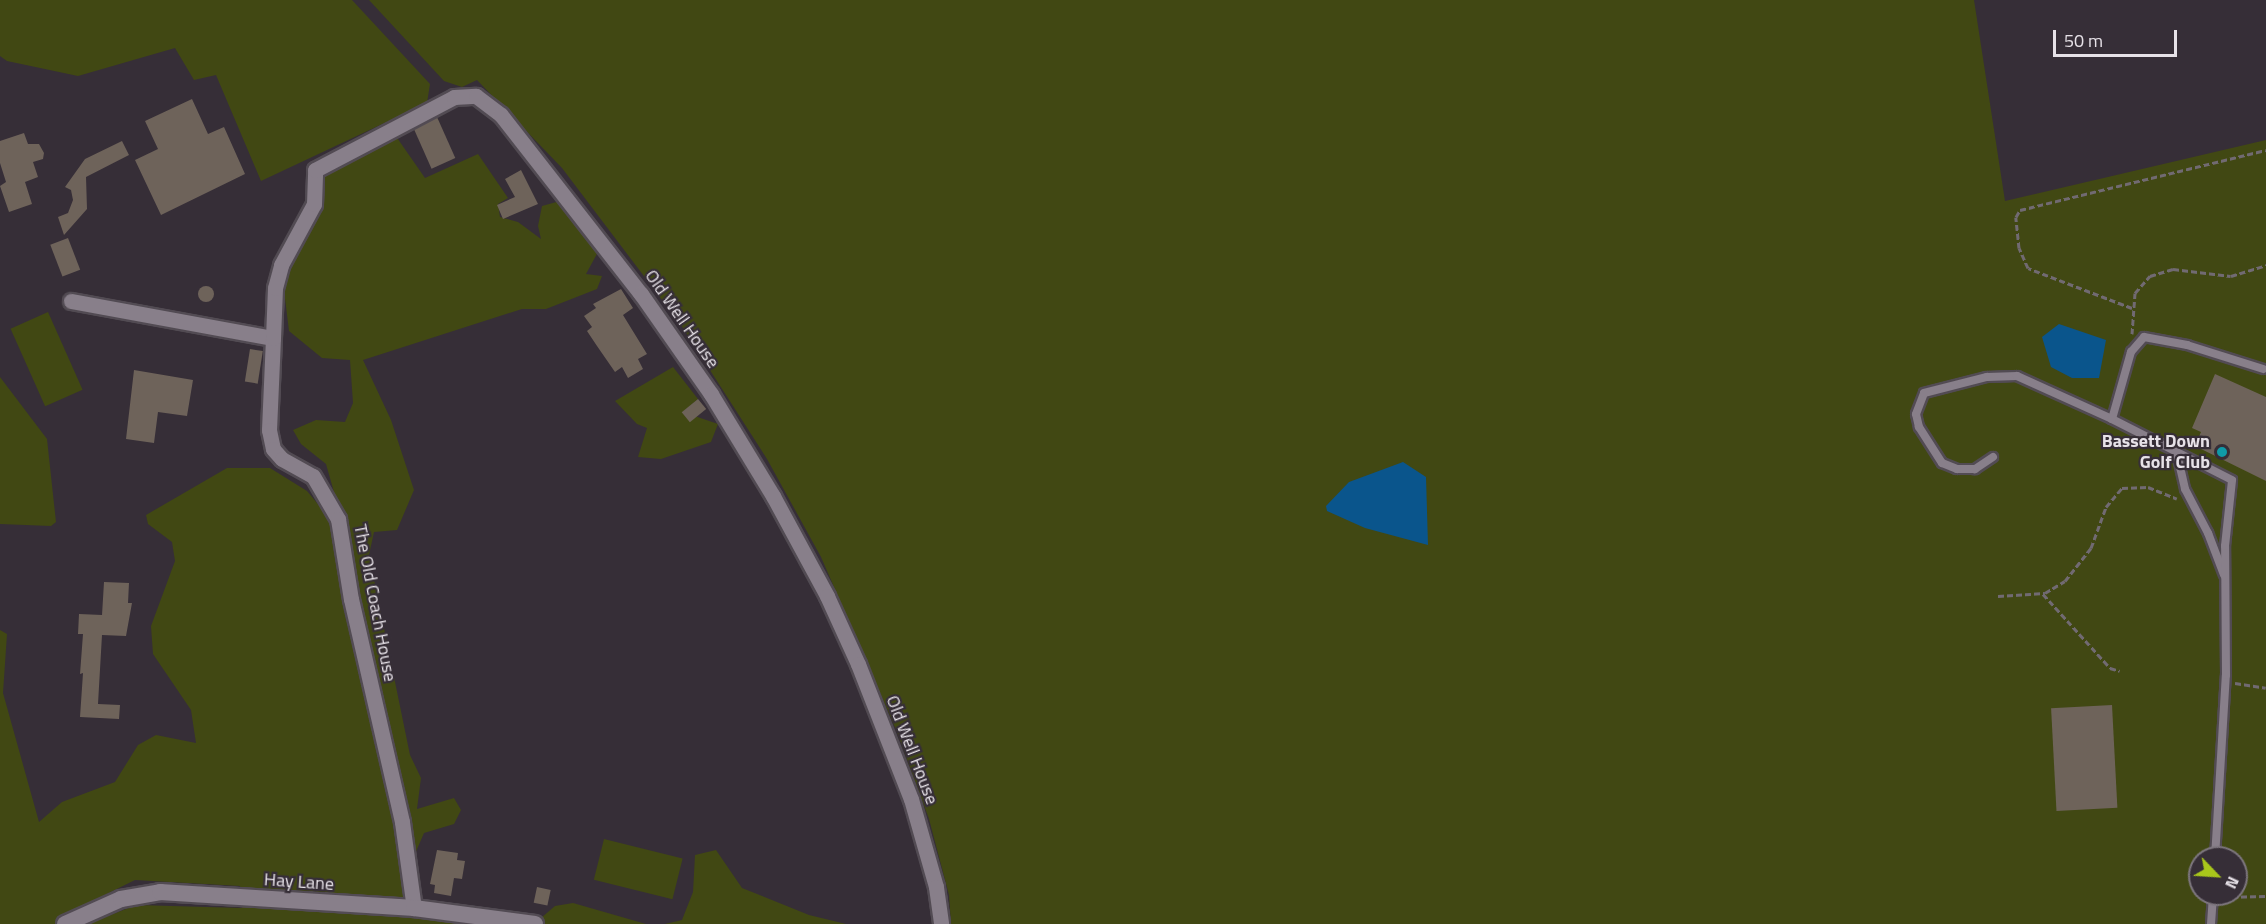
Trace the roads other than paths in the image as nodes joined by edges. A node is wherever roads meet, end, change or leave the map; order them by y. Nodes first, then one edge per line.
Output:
1 (71, 301) dead end
2 (273, 338) junction
3 (2263, 369) dead end
4 (2112, 419) junction
5 (2177, 454) junction
6 (1993, 457) dead end
7 (2225, 577) junction
8 (2216, 846) edge
9 (2212, 906) edge
10 (414, 908) junction
11 (453, 918) edge
12 (65, 924) edge
13 (535, 924) edge
14 (941, 924) edge
15 (2211, 924) edge

1 - 2 street
2 - 10 street, The Old Coach House
2 - 14 street, Old Well House
3 - 4 lane
4 - 5 lane
4 - 6 lane
5 - 7 lane
5 - 7 lane
7 - 8 lane
9 - 15 lane
10 - 11 street, Hay Lane
10 - 12 street, Hay Lane
11 - 13 street, Hay Lane

